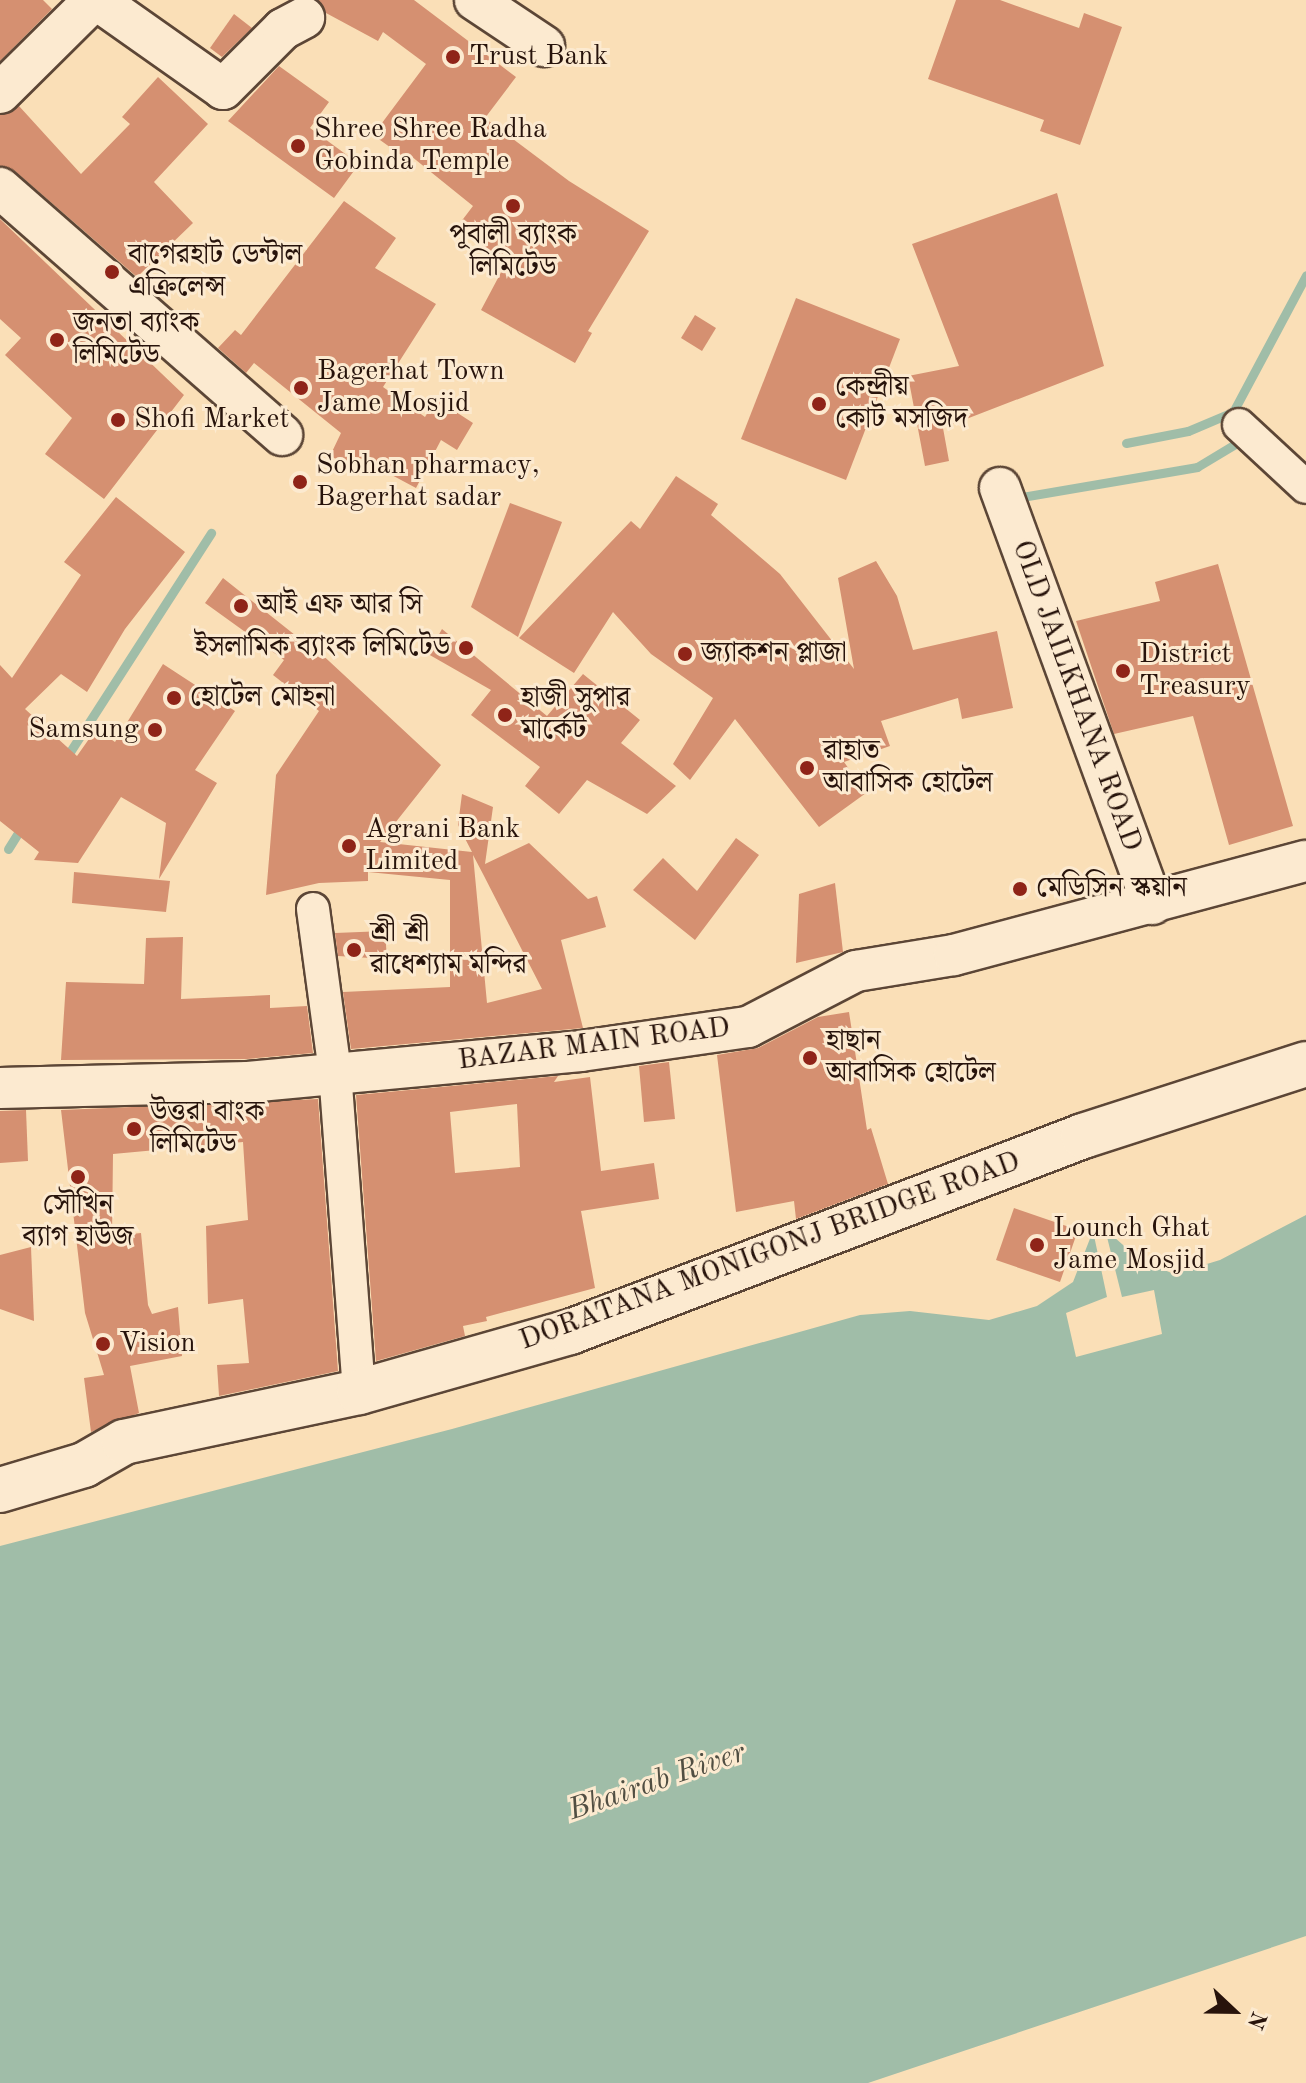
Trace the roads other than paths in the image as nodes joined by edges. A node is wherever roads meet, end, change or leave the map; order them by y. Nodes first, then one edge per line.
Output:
1 (96, 0) edge
2 (475, 0) edge
3 (304, 18) dead end
4 (544, 46) dead end
5 (0, 93) edge
6 (0, 188) edge
7 (1239, 425) dead end
8 (282, 435) dead end
9 (1306, 487) edge
10 (1000, 488) dead end
11 (1306, 861) edge
12 (1152, 904) junction
13 (313, 909) dead end
14 (1306, 1064) edge
15 (335, 1072) junction
16 (0, 1088) edge
17 (359, 1392) junction
18 (0, 1490) edge

1 - 3 street
1 - 5 street
2 - 4 street
6 - 8 street
7 - 9 street
10 - 12 street, OLD JAILKHANA ROAD
11 - 12 street, BAZAR MAIN ROAD
12 - 15 street, BAZAR MAIN ROAD
13 - 15 street
14 - 17 main road, DORATANA MONIGONJ BRIDGE ROAD
15 - 16 street, BAZAR MAIN ROAD
15 - 17 street
17 - 18 main road, DORATANA MONIGONJ BRIDGE ROAD

